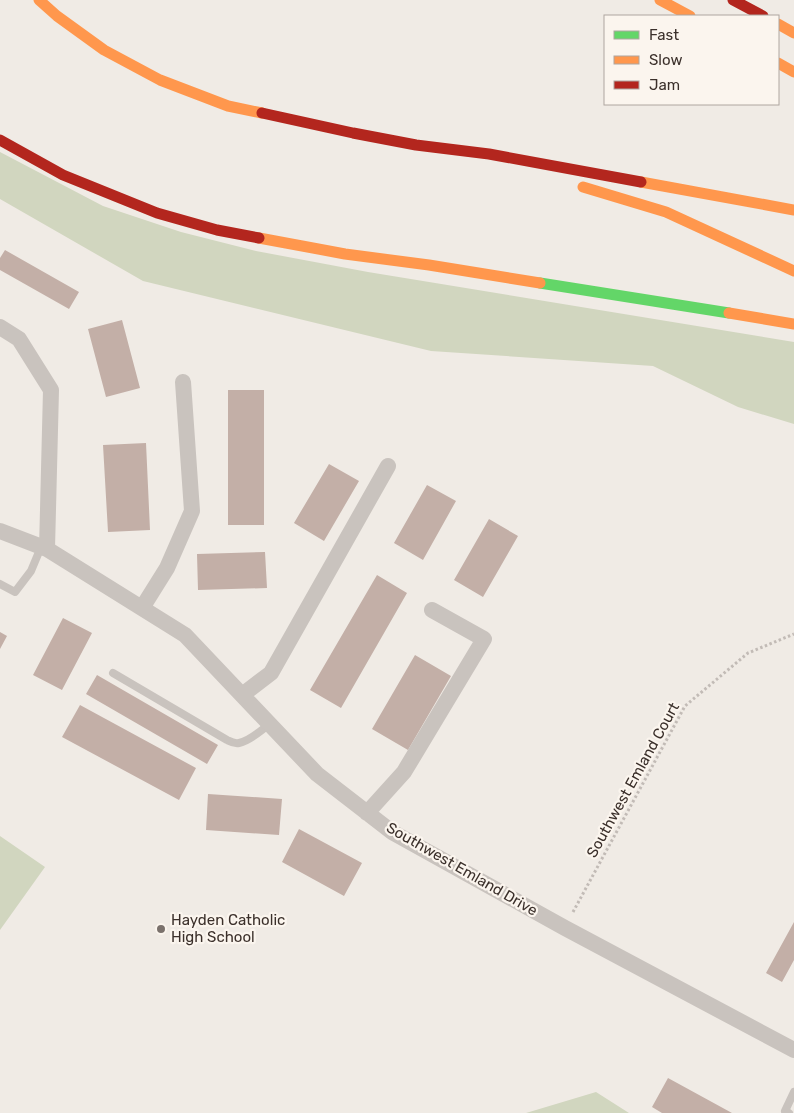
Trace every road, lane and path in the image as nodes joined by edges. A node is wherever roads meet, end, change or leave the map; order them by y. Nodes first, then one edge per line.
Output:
1 (39, 0) edge
2 (660, 0) edge
3 (733, 0) edge
4 (741, 0) edge
5 (688, 15) edge
6 (762, 15) edge
7 (763, 15) edge
8 (779, 25) edge
9 (794, 33) edge
10 (779, 64) edge
11 (794, 72) edge
12 (0, 140) edge
13 (416, 145) junction
14 (496, 166) dead end
15 (577, 185) dead end
16 (794, 210) edge
17 (794, 271) edge
18 (794, 324) edge
19 (0, 327) edge
20 (183, 382) dead end
21 (388, 466) dead end
22 (0, 530) edge
23 (44, 548) junction
24 (0, 584) edge
25 (142, 608) junction
26 (432, 610) dead end
27 (794, 634) edge
28 (113, 673) dead end
29 (242, 695) junction
30 (270, 724) junction
31 (367, 812) junction
32 (565, 928) junction
33 (794, 1050) edge
34 (794, 1092) edge
35 (789, 1113) edge

1 - 13 highway
2 - 5 highway
3 - 6 highway
4 - 7 highway
8 - 9 highway
10 - 11 highway
12 - 18 highway
13 - 14 highway
13 - 16 highway
15 - 17 highway
19 - 23 street
20 - 25 street
21 - 29 street
22 - 23 street, Southwest Emland Drive
23 - 24 lane
23 - 25 street, Southwest Emland Drive
25 - 29 street, Southwest Emland Drive
26 - 31 street
27 - 32 path, Southwest Emland Court
28 - 30 lane
29 - 30 street, Southwest Emland Drive
30 - 31 street, Southwest Emland Drive
31 - 32 street, Southwest Emland Drive
32 - 33 street, Southwest Emland Drive
34 - 35 lane

